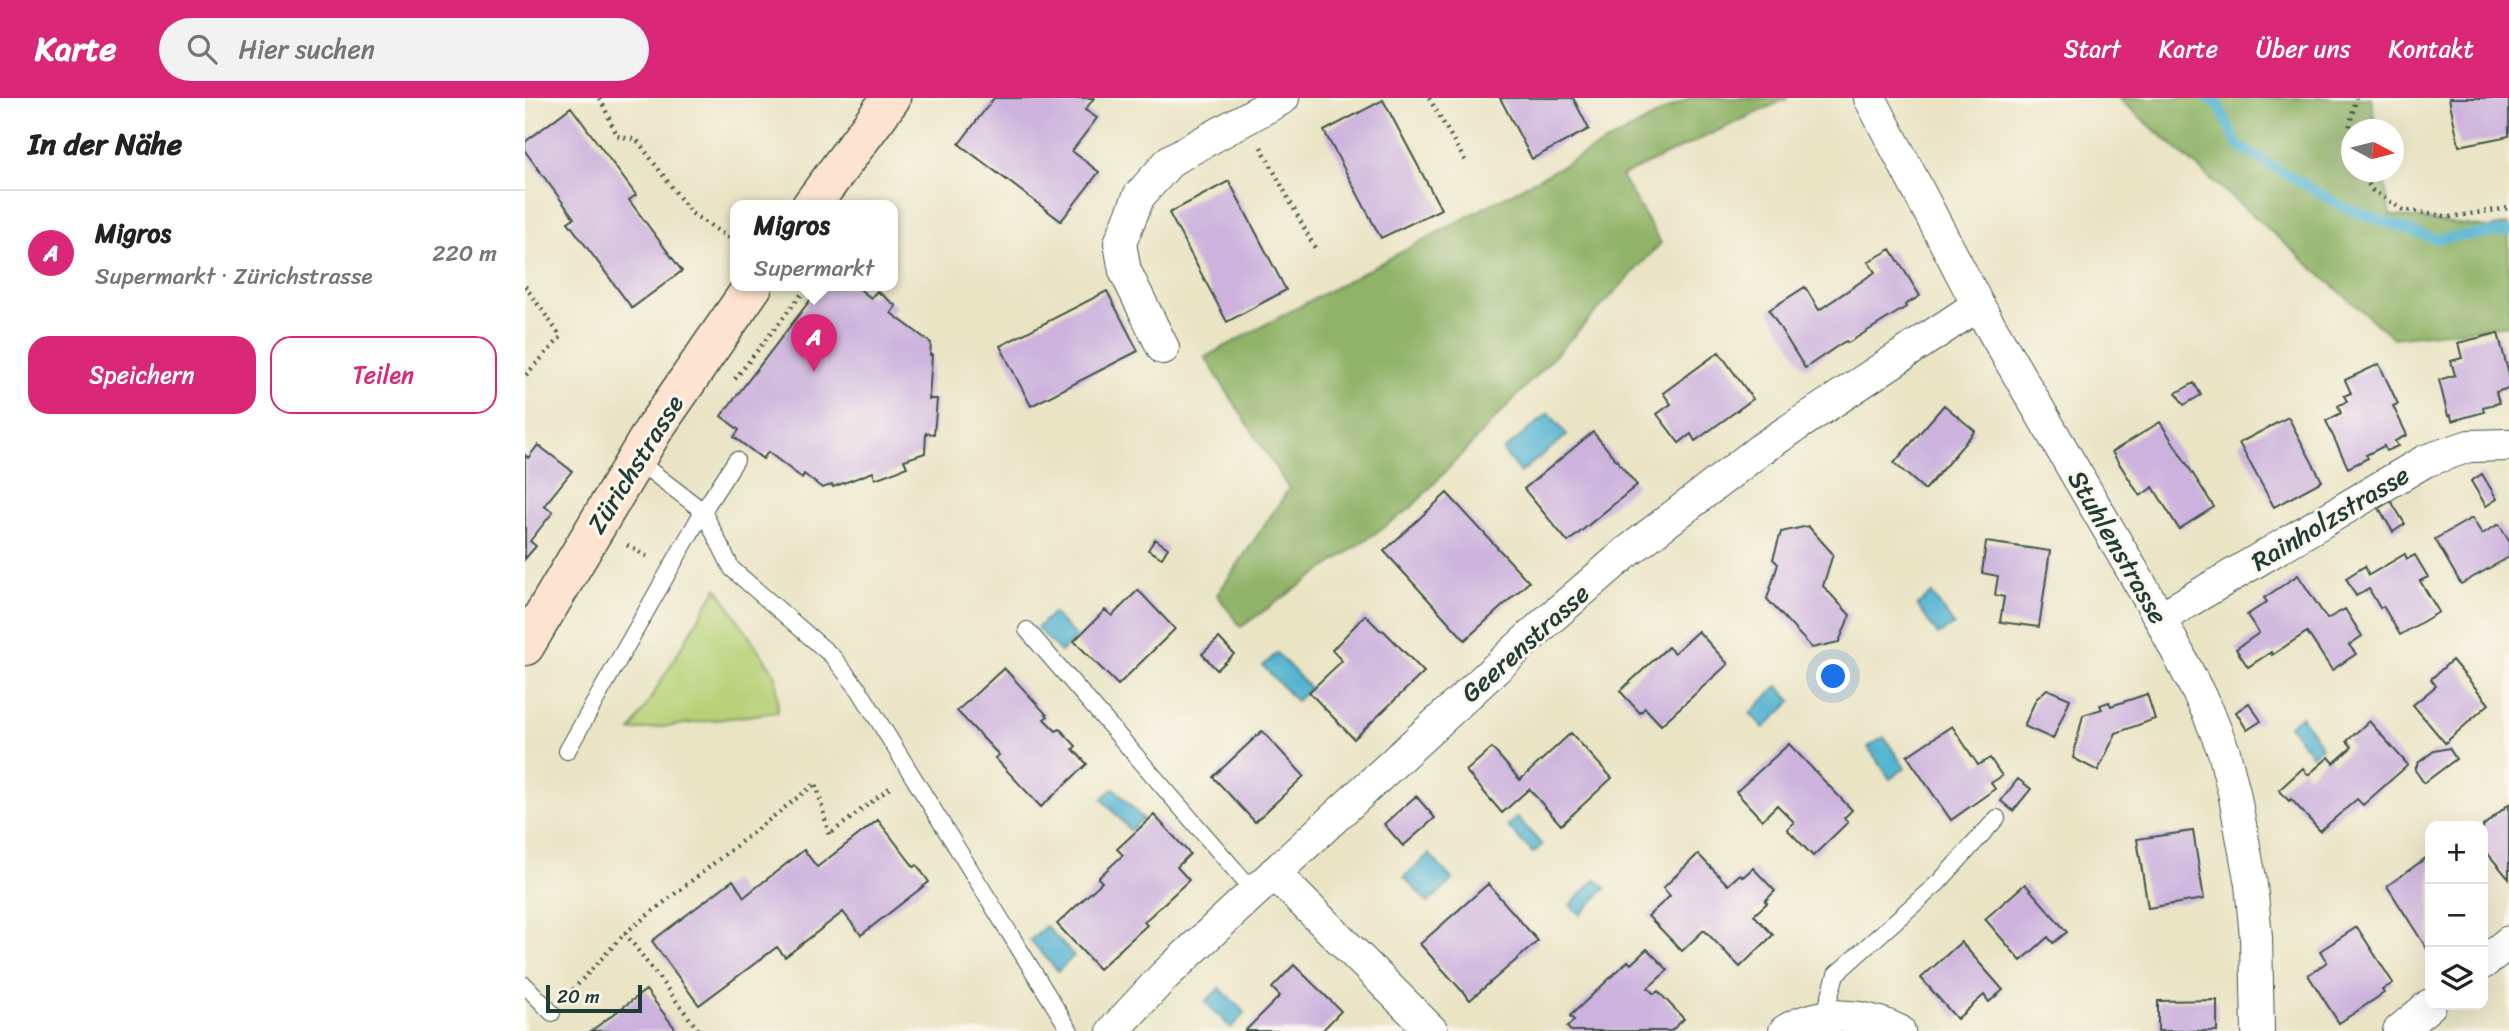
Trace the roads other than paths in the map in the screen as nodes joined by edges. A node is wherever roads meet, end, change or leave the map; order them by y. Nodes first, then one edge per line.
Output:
1 (891, 98) edge
2 (1283, 98) edge
3 (1870, 98) edge
4 (815, 200) edge
5 (750, 291) edge
6 (1978, 305) junction
7 (1163, 348) dead end
8 (2509, 445) edge
9 (635, 459) junction
10 (736, 460) dead end
11 (703, 511) junction
12 (2160, 618) junction
13 (1027, 630) dead end
14 (525, 646) edge
15 (567, 751) dead end
16 (1997, 818) dead end
17 (1264, 883) junction
18 (2509, 942) edge
19 (2488, 959) edge
20 (525, 985) edge
21 (2425, 1009) edge
22 (552, 1013) road end
23 (1824, 1017) junction
24 (1070, 1031) edge
25 (1113, 1031) edge
26 (1432, 1031) edge
27 (1785, 1031) edge
28 (1899, 1031) edge
29 (2258, 1031) edge
30 (2399, 1031) edge

1 - 4 main road
2 - 7 street
3 - 6 street, Stuhlenstrasse
5 - 9 main road, Zürichstrasse
6 - 12 street, Stuhlenstrasse
6 - 17 street, Geerenstrasse
8 - 12 street, Rainholzstrasse
9 - 11 lane
9 - 14 main road, Zürichstrasse
10 - 11 lane
11 - 15 lane
11 - 24 lane
12 - 29 street, Stuhlenstrasse
13 - 17 lane
16 - 23 lane
17 - 25 street, Geerenstrasse
17 - 26 street
18 - 19 street
20 - 22 lane
21 - 30 street
23 - 27 street
23 - 28 street

